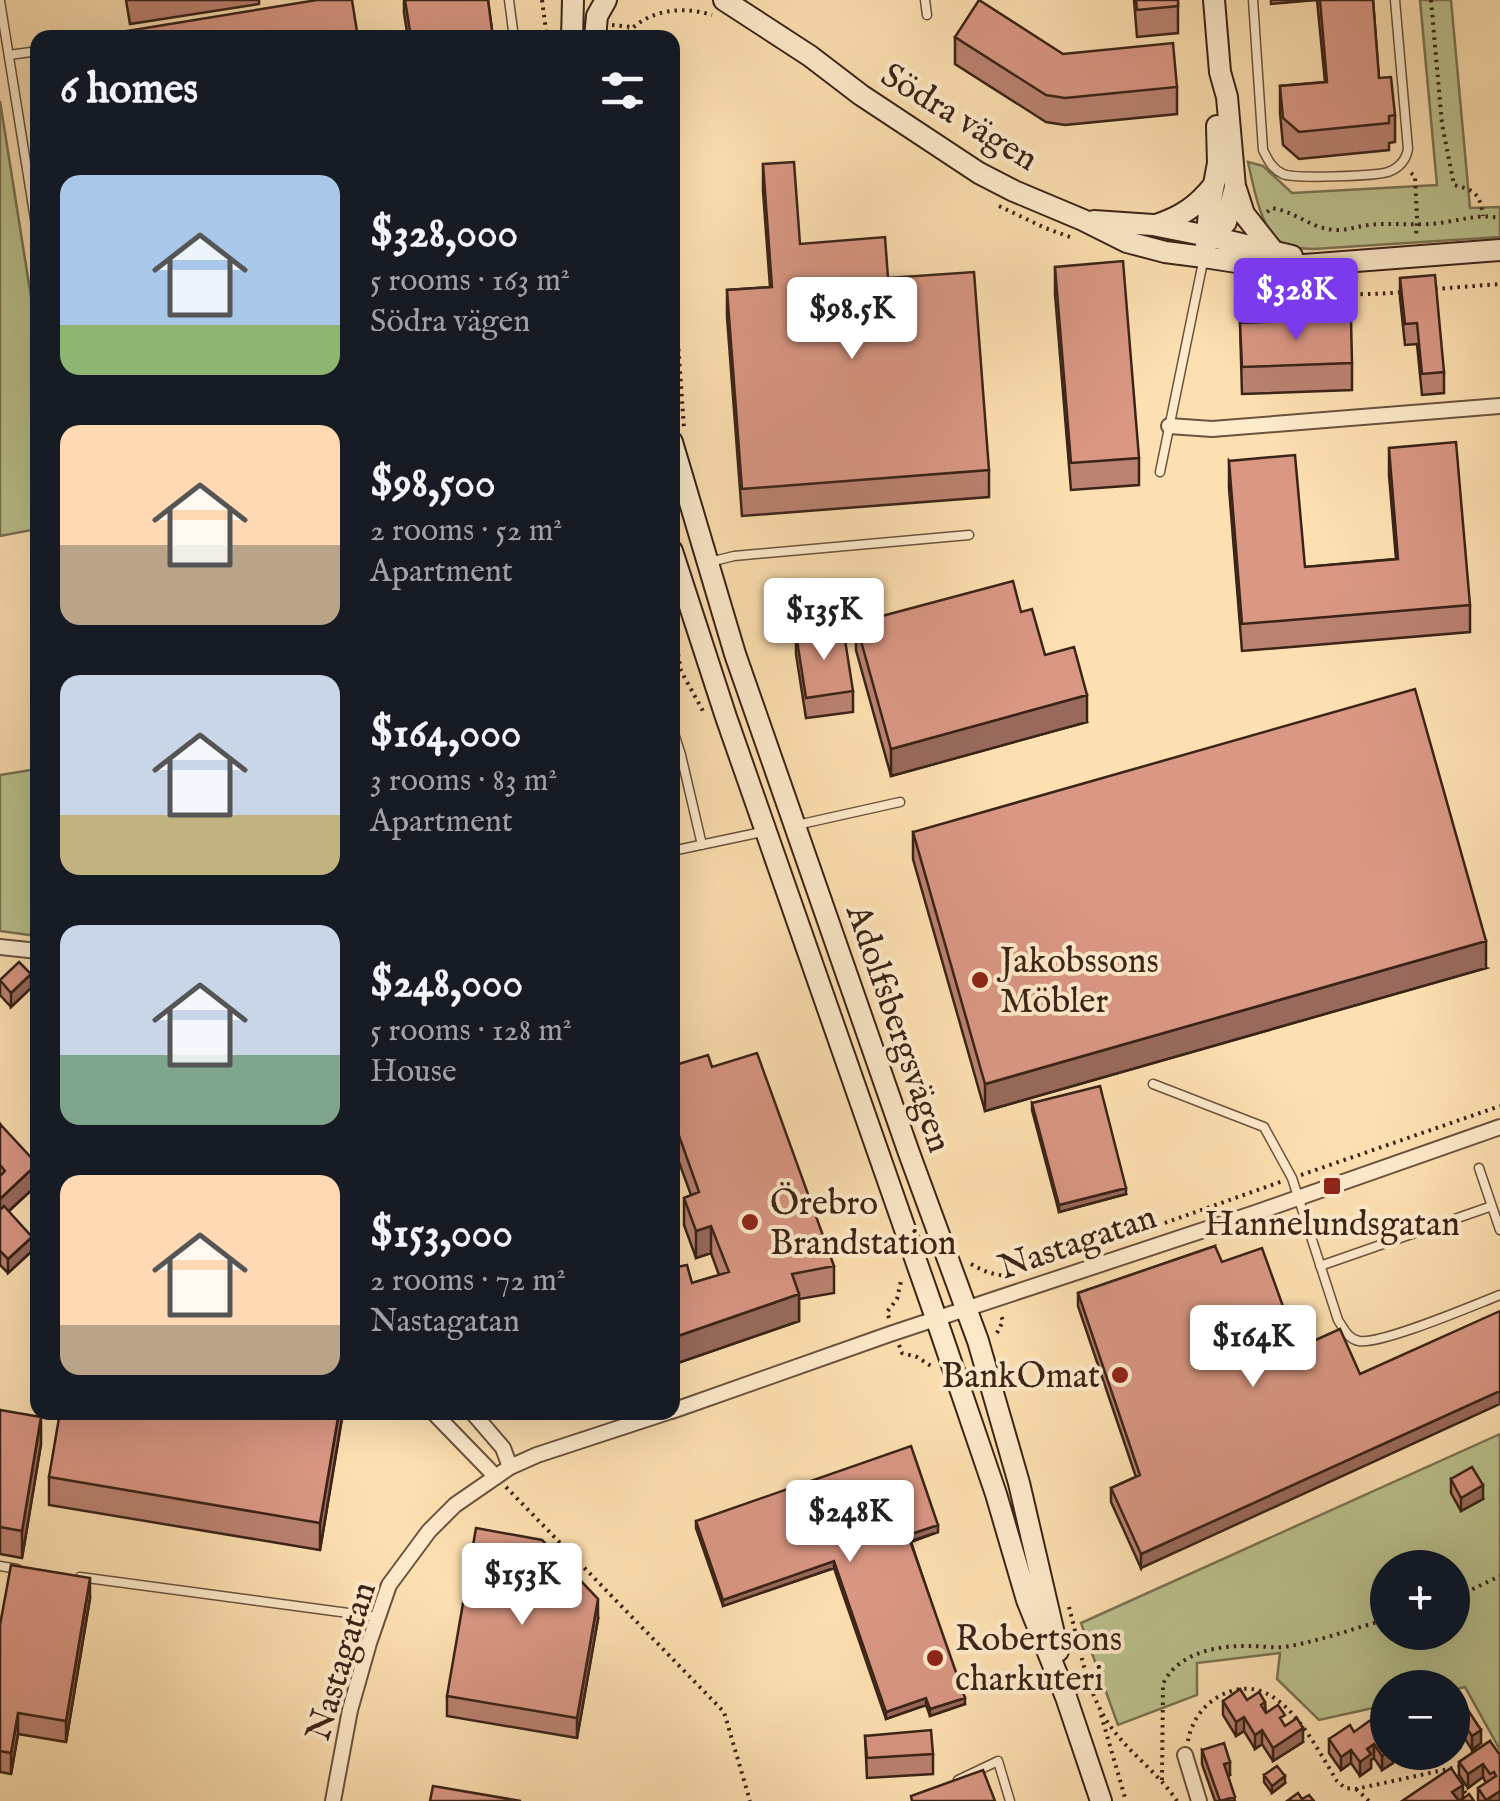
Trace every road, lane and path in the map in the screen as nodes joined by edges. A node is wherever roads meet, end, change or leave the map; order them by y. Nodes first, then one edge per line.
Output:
1 (509, 0) edge
2 (542, 0) edge
3 (573, 0) edge
4 (606, 0) edge
5 (709, 0) edge
6 (724, 0) edge
7 (752, 0) edge
8 (925, 0) edge
9 (1214, 0) edge
10 (1253, 0) edge
11 (1394, 0) edge
12 (1431, 0) edge
13 (0, 1) edge
14 (926, 15) dead end
15 (513, 30) edge
16 (546, 30) edge
17 (572, 30) edge
18 (595, 30) edge
19 (629, 30) edge
20 (30, 51) edge
21 (8, 55) junction
22 (810, 56) junction
23 (1401, 164) junction
24 (1225, 186) junction
25 (30, 189) edge
26 (1483, 216) junction
27 (1260, 217) dead end
28 (1500, 218) edge
29 (1083, 220) junction
30 (1416, 225) junction
31 (1153, 226) junction
32 (1208, 236) junction
33 (1500, 250) edge
34 (1274, 252) junction
35 (1417, 256) junction
36 (1204, 258) junction
37 (1328, 262) junction
38 (1248, 284) dead end
39 (1500, 284) edge
40 (1424, 290) edge
41 (1405, 292) edge
42 (1500, 406) edge
43 (1170, 426) junction
44 (680, 443) edge
45 (1160, 472) dead end
46 (969, 535) dead end
47 (707, 563) junction
48 (680, 564) edge
49 (680, 581) edge
50 (680, 665) edge
51 (706, 718) dead end
52 (680, 749) edge
53 (900, 802) dead end
54 (795, 825) junction
55 (766, 831) junction
56 (702, 845) junction
57 (680, 849) edge
58 (0, 947) edge
59 (30, 950) edge
60 (1154, 1084) dead end
61 (1500, 1106) edge
62 (1500, 1127) edge
63 (1479, 1168) dead end
64 (1292, 1178) junction
65 (1299, 1198) junction
66 (1492, 1206) junction
67 (1500, 1230) edge
68 (1077, 1254) dead end
69 (1320, 1266) junction
70 (987, 1272) dead end
71 (1024, 1272) dead end
72 (901, 1275) dead end
73 (1500, 1296) edge
74 (966, 1310) junction
75 (889, 1317) dead end
76 (936, 1318) junction
77 (900, 1349) dead end
78 (934, 1369) dead end
79 (680, 1408) edge
80 (441, 1420) edge
81 (479, 1420) edge
82 (645, 1420) edge
83 (510, 1467) junction
84 (496, 1477) junction
85 (0, 1566) edge
86 (19, 1569) edge
87 (76, 1576) edge
88 (1500, 1576) edge
89 (1470, 1590) edge
90 (378, 1617) junction
91 (1370, 1624) edge
92 (1066, 1697) junction
93 (1185, 1755) joint
94 (1442, 1770) edge
95 (1162, 1780) junction
96 (947, 1785) edge
97 (1460, 1785) edge
98 (1356, 1789) junction
99 (333, 1801) edge
100 (750, 1801) edge
101 (1010, 1801) edge
102 (1101, 1801) edge
103 (1126, 1801) edge
104 (1177, 1801) edge
105 (1199, 1801) edge
106 (1369, 1801) edge
107 (1471, 1801) edge

1 - 15 lane
2 - 16 path
3 - 17 main road
4 - 18 main road
5 - 19 path
6 - 22 main road, Södra vägen
7 - 22 main road, Södra vägen
8 - 14 lane
9 - 24 main road
10 - 23 lane
11 - 23 lane
12 - 26 path
13 - 21 lane
20 - 21 lane
21 - 25 lane
22 - 29 main road, Södra vägen
23 - 30 path
24 - 31 main road
24 - 32 main road
24 - 34 main road
26 - 28 path
26 - 30 path
27 - 30 path
29 - 31 main road, Södra vägen
29 - 36 main road, Södra vägen
30 - 35 path
31 - 32 main road, Södra vägen
32 - 34 main road, Södra vägen
32 - 36 main road
33 - 35 main road, Södra vägen
34 - 37 main road, Södra vägen
35 - 37 main road, Södra vägen
36 - 37 main road, Södra vägen
36 - 43 lane
38 - 41 path
39 - 40 path
42 - 43 street
43 - 45 lane
44 - 47 main road, Adolfsbergsvägen
46 - 47 lane
47 - 48 main road
47 - 54 main road, Adolfsbergsvägen
49 - 55 main road, Adolfsbergsvägen
50 - 51 path
52 - 56 lane
53 - 54 lane
54 - 55 main road
54 - 74 main road, Adolfsbergsvägen
55 - 56 lane
55 - 76 main road, Adolfsbergsvägen
56 - 57 lane
58 - 59 street
60 - 64 lane
61 - 64 path
62 - 65 street, Nastagatan
63 - 66 lane
64 - 65 lane
64 - 68 path
65 - 69 lane
65 - 74 street, Nastagatan
66 - 67 lane
66 - 69 lane
69 - 73 lane
70 - 71 path
72 - 75 path
74 - 76 street, Nastagatan
74 - 92 main road, Adolfsbergsvägen
76 - 79 street, Nastagatan
76 - 92 main road, Adolfsbergsvägen
77 - 78 path
80 - 84 street
81 - 83 street
82 - 83 street, Nastagatan
83 - 84 street, Nastagatan
84 - 90 street, Nastagatan
84 - 100 path
85 - 86 lane
87 - 90 lane
88 - 89 path
90 - 99 street, Nastagatan
91 - 95 path
92 - 102 main road, Adolfsbergsvägen
93 - 98 path
93 - 105 street
94 - 98 path
95 - 103 path
95 - 104 path
96 - 101 lane
97 - 107 path
98 - 106 path

